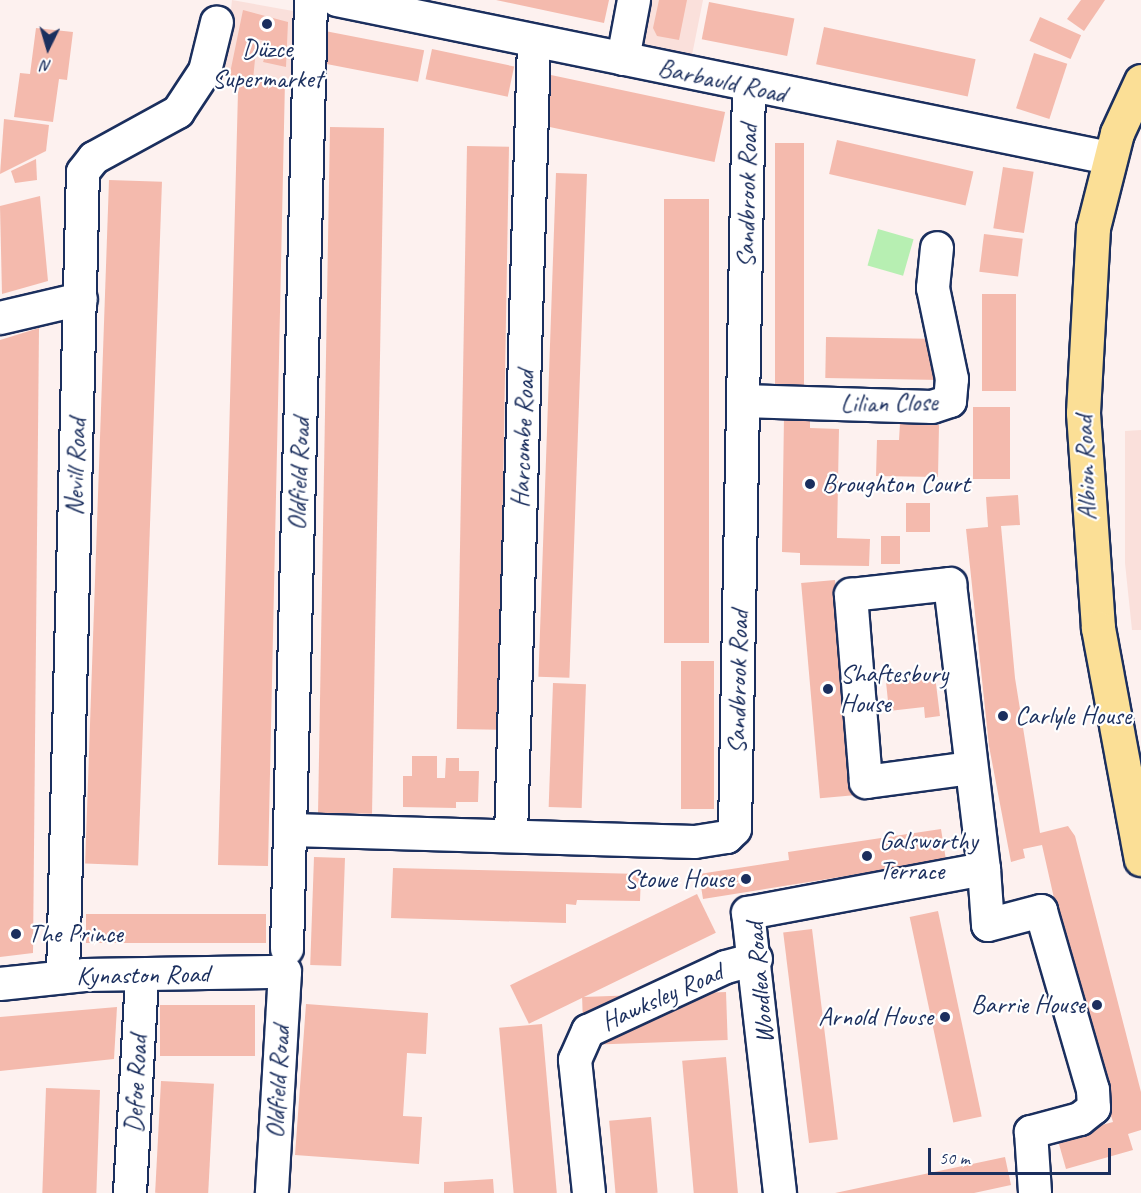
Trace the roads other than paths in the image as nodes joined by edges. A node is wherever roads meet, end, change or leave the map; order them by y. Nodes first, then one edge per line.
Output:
1 (311, 0) edge
2 (337, 0) edge
3 (634, 0) edge
4 (219, 9) edge
5 (534, 42) junction
6 (622, 59) junction
7 (1141, 81) edge
8 (749, 88) junction
9 (1109, 158) junction
10 (937, 248) dead end
11 (81, 299) junction
12 (0, 318) edge
13 (743, 401) junction
14 (971, 768) junction
15 (292, 830) junction
16 (511, 836) junction
17 (1141, 860) edge
18 (984, 869) junction
19 (756, 959) junction
20 (286, 960) junction
21 (142, 975) junction
22 (63, 977) junction
23 (0, 984) edge
24 (130, 1193) edge
25 (272, 1193) edge
26 (589, 1193) edge
27 (780, 1193) edge
28 (1035, 1193) edge

1 - 15 street, Oldfield Road
2 - 5 street, Barbauld Road
3 - 6 street
4 - 11 street, Nevill Road
5 - 6 street, Barbauld Road
5 - 16 street, Harcombe Road
6 - 8 street, Barbauld Road
7 - 9 main road, Albion Road
8 - 9 street, Barbauld Road
8 - 13 street, Sandbrook Road
9 - 17 main road, Albion Road
10 - 13 street, Lilian Close
11 - 12 street
11 - 22 street, Nevill Road
13 - 16 street, Sandbrook Road
14 - 14 street
14 - 18 street
15 - 16 street, Sandbrook Road
15 - 20 street, Oldfield Road
18 - 19 street, Woodlea Road
18 - 28 street
19 - 26 street, Hawksley Road
19 - 27 street, Woodlea Road
20 - 21 street, Kynaston Road
20 - 25 street, Oldfield Road
21 - 22 street, Kynaston Road
21 - 24 street, Defoe Road
22 - 23 street, Kynaston Road

